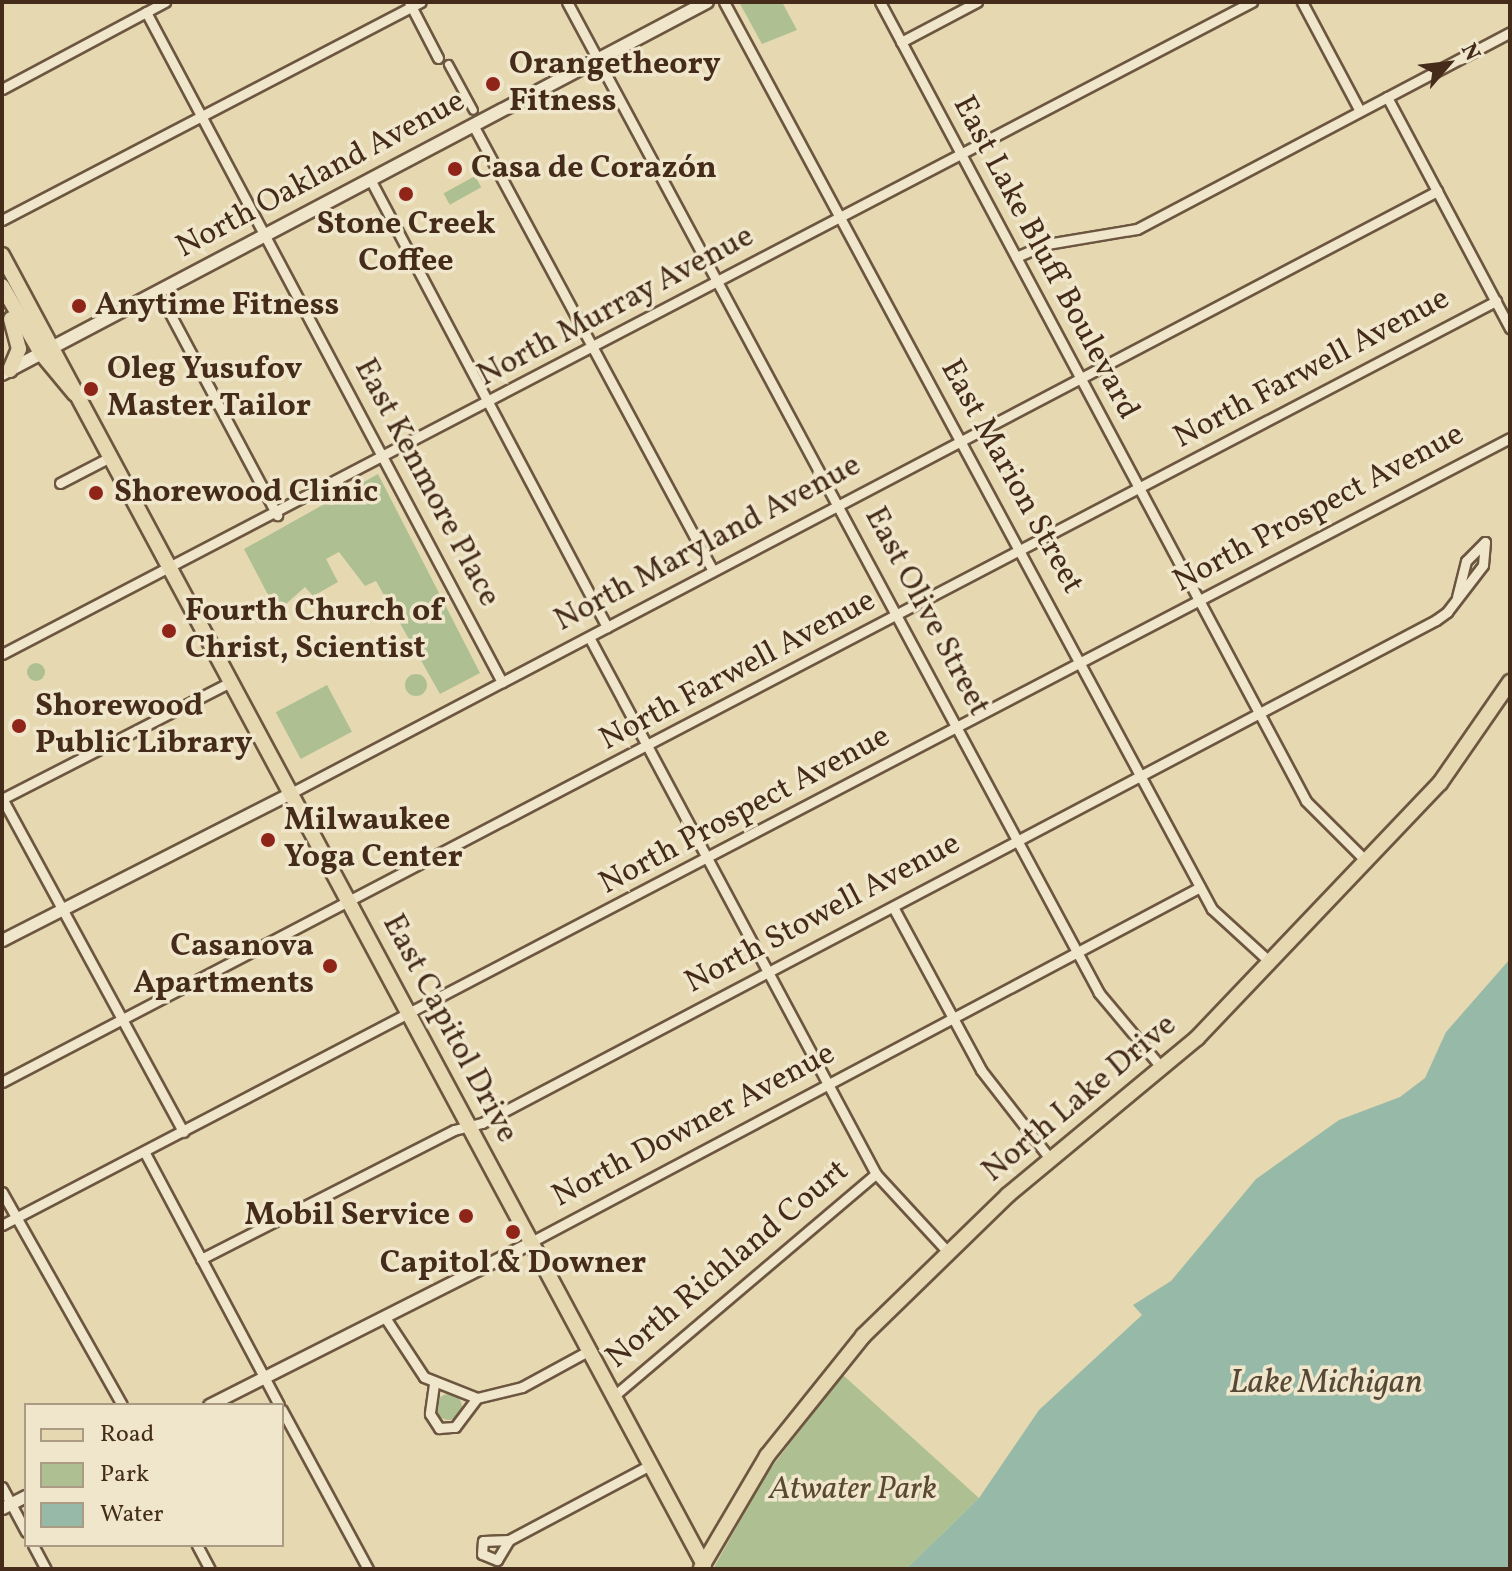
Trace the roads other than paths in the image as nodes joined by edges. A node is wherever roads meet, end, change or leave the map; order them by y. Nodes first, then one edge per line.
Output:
1 (165, 2) edge
2 (567, 2) edge
3 (707, 2) edge
4 (724, 2) edge
5 (880, 2) edge
6 (977, 2) edge
7 (1252, 2) edge
8 (1302, 2) edge
9 (414, 4) edge
10 (146, 12) junction
11 (1510, 32) edge
12 (901, 42) junction
13 (438, 58) dead end
14 (598, 60) junction
15 (448, 64) dead end
16 (2, 89) edge
17 (1387, 97) junction
18 (473, 110) dead end
19 (1360, 111) junction
20 (200, 116) junction
21 (473, 125) junction
22 (961, 155) junction
23 (370, 179) junction
24 (1437, 191) junction
25 (842, 217) junction
26 (2, 220) edge
27 (262, 237) junction
28 (2, 255) edge
29 (1016, 257) junction
30 (718, 282) junction
31 (2, 286) edge
32 (158, 291) junction
33 (2, 300) edge
34 (1496, 301) junction
35 (1510, 328) edge
36 (593, 348) junction
37 (48, 350) junction
38 (6, 372) edge
39 (1080, 378) junction
40 (488, 403) junction
41 (1510, 438) edge
42 (962, 440) junction
43 (110, 457) junction
44 (384, 459) junction
45 (60, 483) dead end
46 (1139, 490) junction
47 (839, 505) junction
48 (277, 515) junction
49 (1022, 551) junction
50 (169, 570) junction
51 (713, 571) junction
52 (1457, 597) junction
53 (1200, 602) junction
54 (899, 616) junction
55 (607, 627) junction
56 (589, 637) junction
57 (2, 654) edge
58 (1082, 663) junction
59 (502, 682) junction
60 (1510, 682) edge
61 (229, 683) junction
62 (1260, 713) junction
63 (958, 729) junction
64 (647, 748) junction
65 (1142, 776) junction
66 (289, 794) junction
67 (2, 799) edge
68 (1018, 841) junction
69 (708, 860) junction
70 (1366, 861) junction
71 (1200, 887) junction
72 (350, 905) junction
73 (893, 907) junction
74 (63, 909) junction
75 (2, 940) edge
76 (1077, 951) junction
77 (1270, 962) junction
78 (768, 973) junction
79 (410, 1016) junction
80 (953, 1019) junction
81 (122, 1021) junction
82 (1162, 1068) junction
83 (2, 1082) edge
84 (828, 1085) junction
85 (469, 1125) junction
86 (183, 1132) junction
87 (145, 1153) junction
88 (1051, 1160) junction
89 (876, 1174) junction
90 (2, 1192) edge
91 (20, 1215) junction
92 (2, 1225) edge
93 (531, 1242) junction
94 (949, 1253) junction
95 (201, 1259) junction
96 (384, 1316) junction
97 (590, 1350) junction
98 (264, 1377) junction
99 (434, 1384) junction
100 (615, 1395) junction
101 (477, 1398) junction
102 (121, 1403) edge
103 (213, 1403) edge
104 (279, 1403) edge
105 (284, 1413) edge
106 (652, 1464) junction
107 (2, 1487) edge
108 (24, 1497) edge
109 (6, 1506) edge
110 (24, 1529) edge
111 (509, 1540) dead end
112 (34, 1547) edge
113 (198, 1547) edge
114 (703, 1567) edge
115 (46, 1569) edge
116 (210, 1569) edge
117 (368, 1569) edge

1 - 10 street
2 - 14 street, East Olive Street
3 - 14 main road, North Oakland Avenue
4 - 25 street, East Marion Street
5 - 12 street, East Lake Bluff Boulevard
6 - 12 street
7 - 22 street, North Murray Avenue
8 - 19 street
9 - 13 street
9 - 20 street
10 - 16 street
10 - 20 street, East Kenmore Place
11 - 17 street
12 - 22 street, East Lake Bluff Boulevard
14 - 21 main road, North Oakland Avenue
14 - 30 street, East Olive Street
15 - 18 street
17 - 19 street
17 - 24 street
19 - 29 street
20 - 26 street
20 - 27 street, East Kenmore Place
21 - 23 main road, North Oakland Avenue
21 - 36 street
22 - 25 street, North Murray Avenue
22 - 29 street, East Lake Bluff Boulevard
23 - 27 main road, North Oakland Avenue
23 - 40 street
24 - 34 street
24 - 39 street, North Maryland Avenue
25 - 30 street, North Murray Avenue
25 - 42 street, East Marion Street
27 - 32 main road, North Oakland Avenue
27 - 44 street, East Kenmore Place
28 - 37 main road, East Capitol Drive
29 - 39 street, East Lake Bluff Boulevard
30 - 36 street, North Murray Avenue
30 - 47 street, East Olive Street
31 - 37 main road, East Capitol Drive
32 - 37 main road, North Oakland Avenue
32 - 48 street
33 - 38 main road
34 - 35 street
34 - 46 street, North Farwell Avenue
36 - 40 street, North Murray Avenue
36 - 51 street
37 - 38 main road, North Oakland Avenue
37 - 43 main road, East Capitol Drive
39 - 42 street, North Maryland Avenue
39 - 46 street, East Lake Bluff Boulevard
40 - 44 street, North Murray Avenue
40 - 55 street
41 - 53 street, North Prospect Avenue
42 - 47 street, North Maryland Avenue
42 - 49 street, East Marion Street
43 - 45 street
43 - 50 main road, East Capitol Drive
44 - 48 street, North Murray Avenue
44 - 59 street, East Kenmore Place
46 - 49 street, North Farwell Avenue
46 - 53 street, East Lake Bluff Boulevard
47 - 51 street, North Maryland Avenue
47 - 54 street, East Olive Street
48 - 50 street, North Murray Avenue
49 - 54 street, North Farwell Avenue
49 - 58 street, East Marion Street
50 - 57 street, North Murray Avenue
50 - 61 main road, East Capitol Drive
51 - 55 street, North Maryland Avenue
52 - 52 street, North Stowell Avenue
52 - 62 street, North Stowell Avenue
53 - 58 street, North Prospect Avenue
53 - 62 street, East Lake Bluff Boulevard
54 - 63 street, East Olive Street
54 - 64 street, North Farwell Avenue
55 - 56 street, North Maryland Avenue
56 - 59 street, North Maryland Avenue
56 - 64 street
58 - 63 street, North Prospect Avenue
58 - 65 street, East Marion Street
59 - 66 street, North Maryland Avenue
60 - 70 main road, North Lake Drive
61 - 66 main road, East Capitol Drive
61 - 67 street
62 - 65 street, North Stowell Avenue
62 - 70 street, East Lake Bluff Boulevard
63 - 68 street, East Olive Street
63 - 69 street, North Prospect Avenue
64 - 69 street
64 - 72 street, North Farwell Avenue
65 - 68 street, North Stowell Avenue
65 - 71 street, East Marion Street
66 - 72 main road, East Capitol Drive
66 - 74 street, North Maryland Avenue
67 - 74 street
68 - 73 street, North Stowell Avenue
68 - 76 street, East Olive Street
69 - 78 street
69 - 79 street, North Prospect Avenue
70 - 77 main road, North Lake Drive
71 - 76 street, North Downer Avenue
71 - 77 street, East Marion Street
72 - 79 main road, East Capitol Drive
72 - 81 street, North Farwell Avenue
73 - 78 street, North Stowell Avenue
73 - 80 street
74 - 75 street, North Maryland Avenue
74 - 81 street
76 - 80 street, North Downer Avenue
76 - 82 street, East Olive Street
77 - 82 main road, North Lake Drive
78 - 84 street
78 - 85 street, North Stowell Avenue
79 - 85 main road, East Capitol Drive
79 - 86 street, North Prospect Avenue
80 - 84 street, North Downer Avenue
80 - 88 street
81 - 83 street, North Farwell Avenue
81 - 86 street
82 - 88 main road, North Lake Drive
84 - 89 street
84 - 93 street, North Downer Avenue
85 - 93 main road, East Capitol Drive
85 - 95 street, North Stowell Avenue
86 - 87 street, North Prospect Avenue
87 - 91 street, North Prospect Avenue
87 - 95 street
88 - 94 main road, North Lake Drive
89 - 94 street
89 - 100 street, North Richland Court
90 - 91 street
91 - 92 street, North Prospect Avenue
91 - 102 street
93 - 96 street, North Downer Avenue
93 - 97 main road, East Capitol Drive
94 - 114 main road, North Lake Drive
95 - 98 street
96 - 98 street, North Downer Avenue
96 - 99 street
97 - 100 main road, East Capitol Drive
97 - 101 street
98 - 103 street, North Downer Avenue
98 - 104 street
99 - 101 street
99 - 101 street
100 - 106 main road, East Capitol Drive
105 - 117 street
106 - 111 street
106 - 114 main road, East Capitol Drive
107 - 109 street
108 - 109 street
109 - 110 street
112 - 115 street
113 - 116 street

